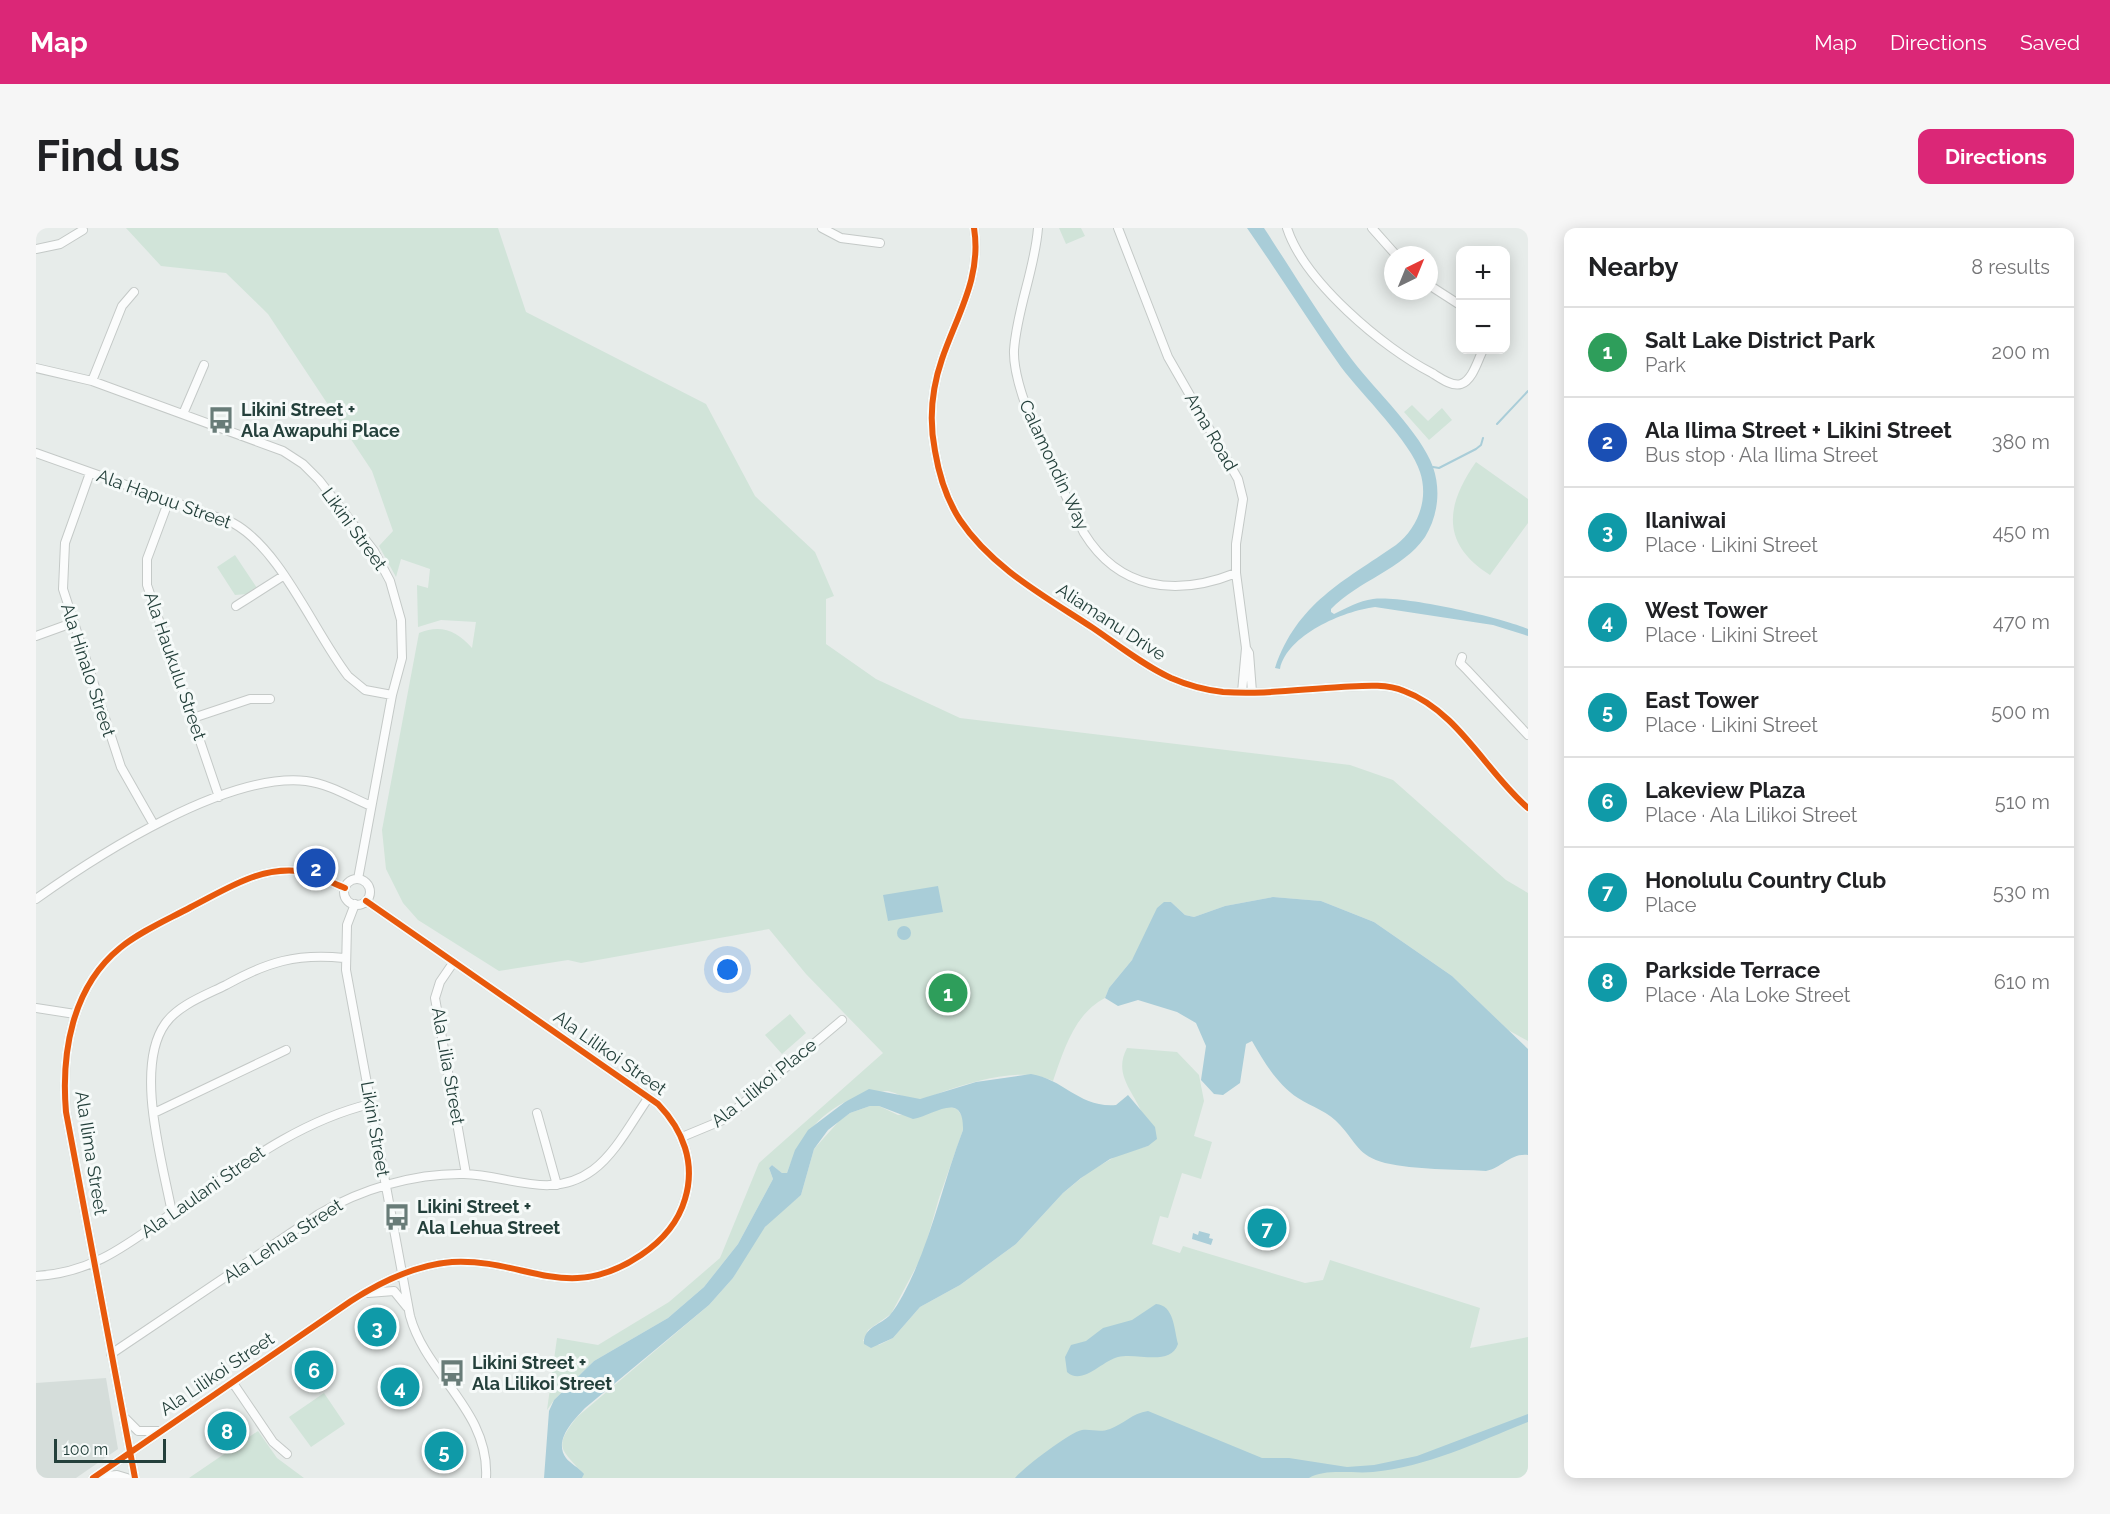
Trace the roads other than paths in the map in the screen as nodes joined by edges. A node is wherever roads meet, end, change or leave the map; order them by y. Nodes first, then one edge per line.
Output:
1 (822, 228) edge
2 (974, 228) edge
3 (1038, 228) edge
4 (1118, 228) edge
5 (1287, 228) edge
6 (1372, 228) edge
7 (83, 230) dead end
8 (880, 243) dead end
9 (1388, 246) edge
10 (36, 249) edge
11 (1438, 291) edge
12 (134, 292) dead end
13 (1456, 302) edge
14 (1481, 354) edge
15 (204, 365) dead end
16 (36, 368) edge
17 (92, 381) junction
18 (183, 414) junction
19 (36, 453) edge
20 (90, 472) junction
21 (169, 500) junction
22 (1236, 573) junction
23 (283, 576) junction
24 (236, 606) dead end
25 (72, 623) junction
26 (36, 636) edge
27 (1246, 648) junction
28 (1462, 657) dead end
29 (1242, 692) junction
30 (1252, 692) junction
31 (392, 695) junction
32 (270, 699) dead end
33 (193, 718) junction
34 (1528, 735) edge
35 (219, 797) junction
36 (371, 806) junction
37 (1528, 808) edge
38 (154, 825) junction
39 (358, 879) junction
40 (345, 888) junction
41 (36, 899) edge
42 (366, 902) junction
43 (355, 904) junction
44 (344, 958) junction
45 (453, 963) junction
46 (36, 1008) edge
47 (75, 1014) junction
48 (842, 1020) dead end
49 (286, 1050) dead end
50 (649, 1097) junction
51 (370, 1104) junction
52 (154, 1113) junction
53 (537, 1113) dead end
54 (682, 1137) junction
55 (466, 1174) junction
56 (557, 1185) junction
57 (385, 1186) junction
58 (172, 1213) junction
59 (94, 1264) junction
60 (403, 1274) junction
61 (36, 1276) edge
62 (363, 1293) junction
63 (410, 1316) junction
64 (111, 1354) junction
65 (233, 1383) junction
66 (123, 1413) junction
67 (160, 1431) junction
68 (131, 1453) junction
69 (287, 1454) dead end
70 (94, 1478) edge
71 (127, 1478) edge
72 (135, 1478) edge
73 (486, 1478) edge

1 - 8 street
2 - 29 street, Aliamanu Drive
3 - 22 street, Calamondin Way
4 - 22 street, Ama Road
5 - 14 street
6 - 9 street
7 - 10 street
11 - 13 street
12 - 17 street
15 - 18 street
16 - 17 street, Likini Street
17 - 18 street, Likini Street
18 - 31 street, Likini Street
19 - 20 street, Ala Hapuu Street
20 - 21 street, Ala Hapuu Street
20 - 25 street, Ala Hinalo Street
21 - 23 street, Ala Hapuu Street
21 - 33 street, Ala Haukulu Street
22 - 27 street, Ama Road
23 - 24 street
23 - 31 street, Ala Hapuu Street
25 - 26 street
25 - 38 street, Ala Hinalo Street
27 - 29 street, Ama Road
27 - 30 street, Ama Road
28 - 34 street
29 - 30 street, Aliamanu Drive
30 - 37 street, Aliamanu Drive
31 - 36 street, Likini Street
32 - 33 street
33 - 35 street, Ala Haukulu Street
35 - 36 street
35 - 38 street
36 - 39 street, Likini Street
38 - 41 street
39 - 40 street
39 - 42 street
40 - 43 street
40 - 47 street, Ala Ilima Street
42 - 43 street
42 - 45 street, Ala Lilikoi Street
43 - 44 street, Likini Street
44 - 51 street, Likini Street
44 - 52 street
45 - 50 street, Ala Lilikoi Street
45 - 55 street, Ala Lilia Street
46 - 47 street
47 - 59 street, Ala Ilima Street
48 - 54 street, Ala Lilikoi Place
49 - 52 street
50 - 54 street, Ala Lilikoi Street
50 - 56 street, Ala Lehua Street
51 - 57 street, Likini Street
51 - 58 street, Ala Laulani Street
52 - 58 street
53 - 56 street
54 - 60 street, Ala Lilikoi Street
55 - 56 street, Ala Lehua Street
55 - 57 street, Ala Lehua Street
57 - 60 street, Likini Street
57 - 64 street, Ala Lehua Street
58 - 59 street, Ala Laulani Street
59 - 61 street, Ala Laulani Street
59 - 64 street, Ala Ilima Street
60 - 62 street, Ala Lilikoi Street
60 - 63 street, Likini Street
62 - 63 street
62 - 65 street, Ala Lilikoi Street
63 - 73 street, Likini Street
64 - 66 street, Ala Ilima Street
65 - 67 street, Ala Lilikoi Street
65 - 69 street
66 - 67 street
66 - 68 street, Ala Ilima Street
67 - 68 street, Ala Lilikoi Street
68 - 70 street, Ala Lilikoi Street
68 - 72 street, Ala Ilima Street
70 - 71 street

